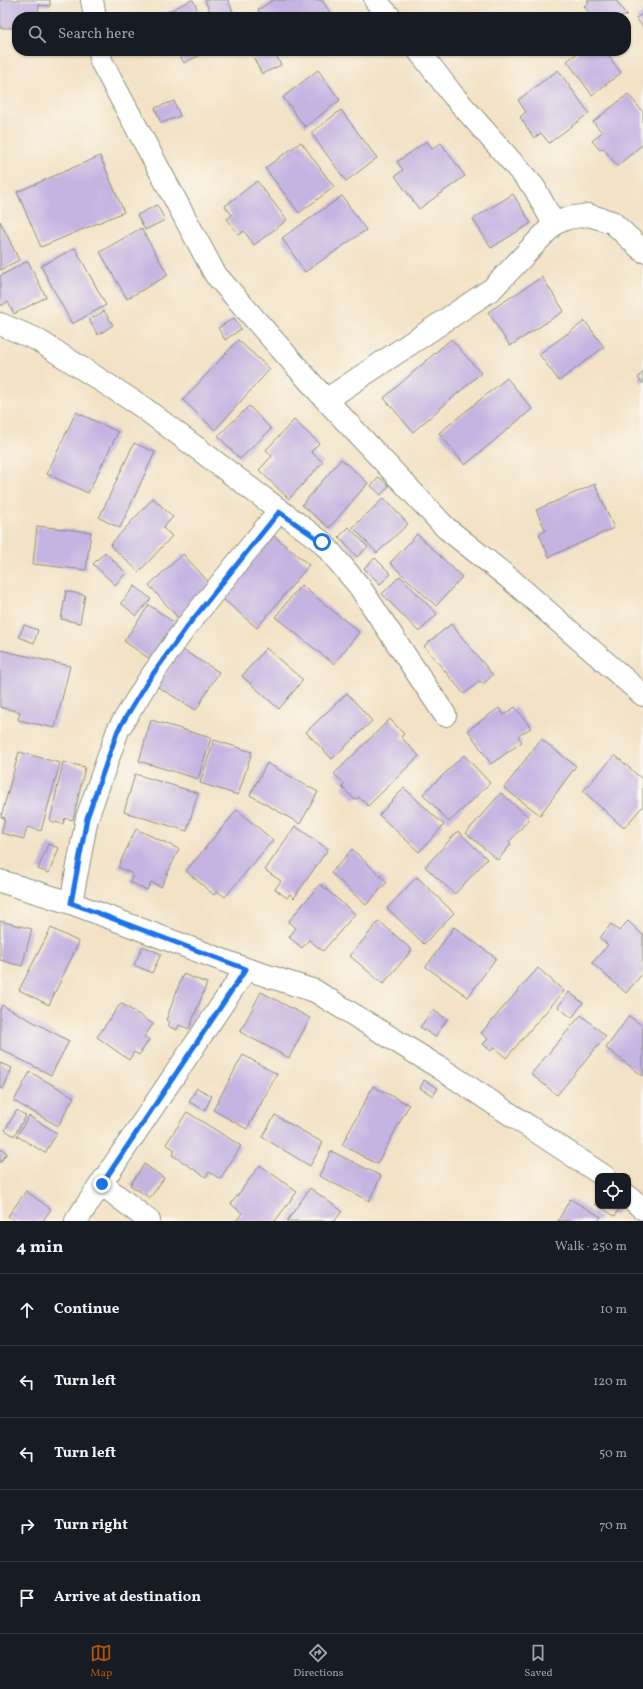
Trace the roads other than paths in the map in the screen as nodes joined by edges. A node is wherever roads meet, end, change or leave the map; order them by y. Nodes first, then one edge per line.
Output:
1 (92, 0) edge
2 (375, 0) edge
3 (93, 12) edge
4 (386, 12) edge
5 (100, 56) edge
6 (423, 56) edge
7 (554, 224) junction
8 (643, 250) edge
9 (0, 324) edge
10 (326, 400) junction
11 (279, 512) junction
12 (643, 695) edge
13 (445, 715) dead end
14 (0, 881) edge
15 (71, 903) junction
16 (246, 969) junction
17 (599, 1173) edge
18 (102, 1184) junction
19 (631, 1199) edge
20 (643, 1209) edge
21 (76, 1221) edge
22 (149, 1221) edge

1 - 3 street
2 - 4 street
5 - 10 street
6 - 7 street
7 - 8 street
7 - 10 street
9 - 11 street
10 - 12 street
11 - 13 street
11 - 15 street
14 - 15 street
15 - 16 street
16 - 17 street
16 - 18 street
18 - 21 street
18 - 22 street
19 - 20 street

